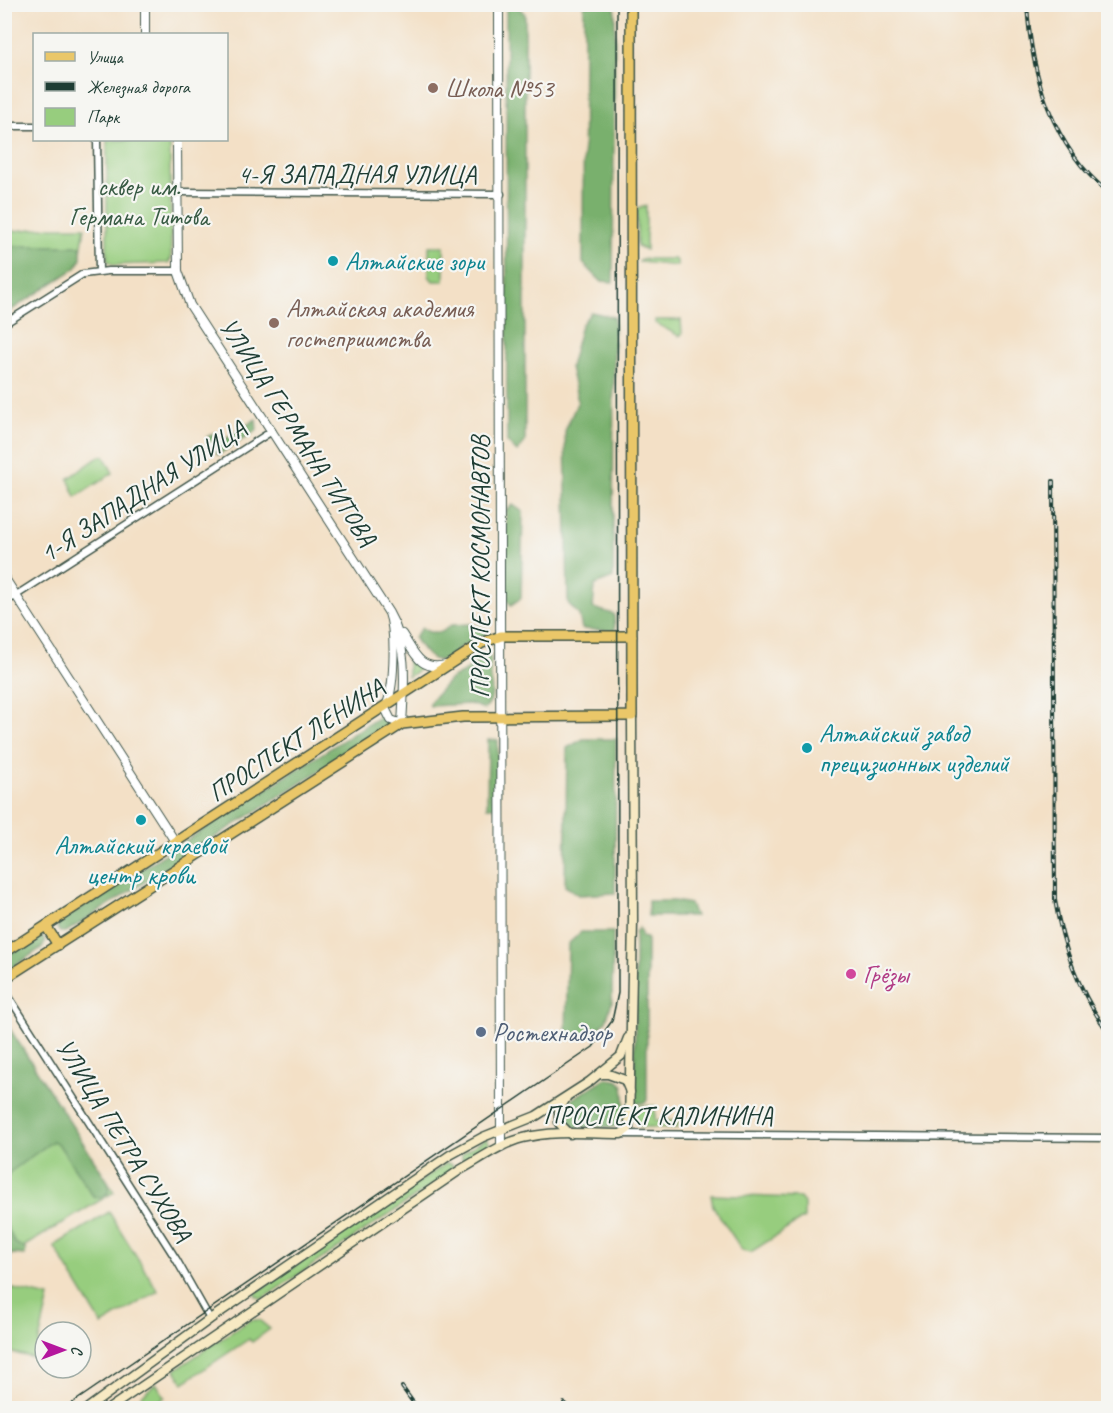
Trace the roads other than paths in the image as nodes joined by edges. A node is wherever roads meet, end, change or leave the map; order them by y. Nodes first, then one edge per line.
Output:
1 (145, 4) edge
2 (499, 4) edge
3 (631, 4) edge
4 (145, 33) edge
5 (4, 126) edge
6 (33, 126) edge
7 (98, 141) edge
8 (177, 141) edge
9 (178, 192) junction
10 (501, 194) junction
11 (178, 271) junction
12 (99, 272) junction
13 (4, 324) edge
14 (272, 431) junction
15 (4, 577) edge
16 (16, 595) junction
17 (4, 603) edge
18 (390, 614) junction
19 (397, 626) junction
20 (501, 636) junction
21 (632, 636) junction
22 (456, 662) junction
23 (404, 696) junction
24 (385, 708) junction
25 (632, 716) junction
26 (501, 717) junction
27 (402, 724) junction
28 (176, 843) junction
29 (46, 926) junction
30 (58, 945) junction
31 (4, 953) edge
32 (4, 979) edge
33 (4, 989) edge
34 (632, 1017) junction
35 (599, 1074) junction
36 (568, 1095) junction
37 (631, 1095) junction
38 (501, 1130) junction
39 (570, 1134) junction
40 (621, 1134) junction
41 (1108, 1138) edge
42 (501, 1147) junction
43 (450, 1155) junction
44 (460, 1170) junction
45 (209, 1316) junction
46 (220, 1334) junction
47 (88, 1408) edge
48 (110, 1408) edge

1 - 4 street
2 - 10 street, ПРОСПЕКТ КОСМОНАВТОВ
3 - 21 main road
5 - 6 street
7 - 12 street
8 - 9 street, УЛИЦА ГЕРМАНА ТИТОВА
9 - 10 street, 4-Я ЗАПАДНАЯ УЛИЦА
9 - 11 street, УЛИЦА ГЕРМАНА ТИТОВА
10 - 20 street, ПРОСПЕКТ КОСМОНАВТОВ
11 - 12 street
11 - 14 street, УЛИЦА ГЕРМАНА ТИТОВА
12 - 13 street
14 - 16 street, 1-Я ЗАПАДНАЯ УЛИЦА
14 - 18 street, УЛИЦА ГЕРМАНА ТИТОВА
15 - 16 street
16 - 17 street, 1-Я ЗАПАДНАЯ УЛИЦА
16 - 28 street
18 - 19 street, УЛИЦА ГЕРМАНА ТИТОВА
18 - 24 street
19 - 22 street
19 - 23 street
20 - 21 main road, ПРОСПЕКТ ЛЕНИНА
20 - 22 main road, ПРОСПЕКТ ЛЕНИНА
20 - 26 street, ПРОСПЕКТ КОСМОНАВТОВ
21 - 25 main road
22 - 23 main road, ПРОСПЕКТ ЛЕНИНА
23 - 24 main road, ПРОСПЕКТ ЛЕНИНА
23 - 27 street
24 - 27 street
24 - 28 main road, ПРОСПЕКТ ЛЕНИНА
25 - 26 main road, ПРОСПЕКТ ЛЕНИНА
25 - 34 main road
26 - 27 main road, ПРОСПЕКТ ЛЕНИНА
26 - 38 street, ПРОСПЕКТ КОСМОНАВТОВ
27 - 30 main road, ПРОСПЕКТ ЛЕНИНА
28 - 29 main road, ПРОСПЕКТ ЛЕНИНА
29 - 30 main road
29 - 31 main road, ПРОСПЕКТ ЛЕНИНА
30 - 32 main road, ПРОСПЕКТ ЛЕНИНА
33 - 45 street, УЛИЦА ПЕТРА СУХОВА
34 - 35 main road
34 - 37 main road
35 - 36 main road
35 - 37 main road
36 - 38 main road
36 - 39 main road
37 - 40 main road
38 - 42 street, ПРОСПЕКТ КОСМОНАВТОВ
38 - 43 main road
39 - 40 main road, ПРОСПЕКТ КАЛИНИНА
39 - 42 main road, ПРОСПЕКТ КАЛИНИНА
40 - 41 street, ПРОСПЕКТ КАЛИНИНА
42 - 44 main road, ПРОСПЕКТ КАЛИНИНА
43 - 44 main road
43 - 45 main road
44 - 46 main road, ПРОСПЕКТ КАЛИНИНА
45 - 46 main road
45 - 47 main road
46 - 48 main road, ПРОСПЕКТ КАЛИНИНА

